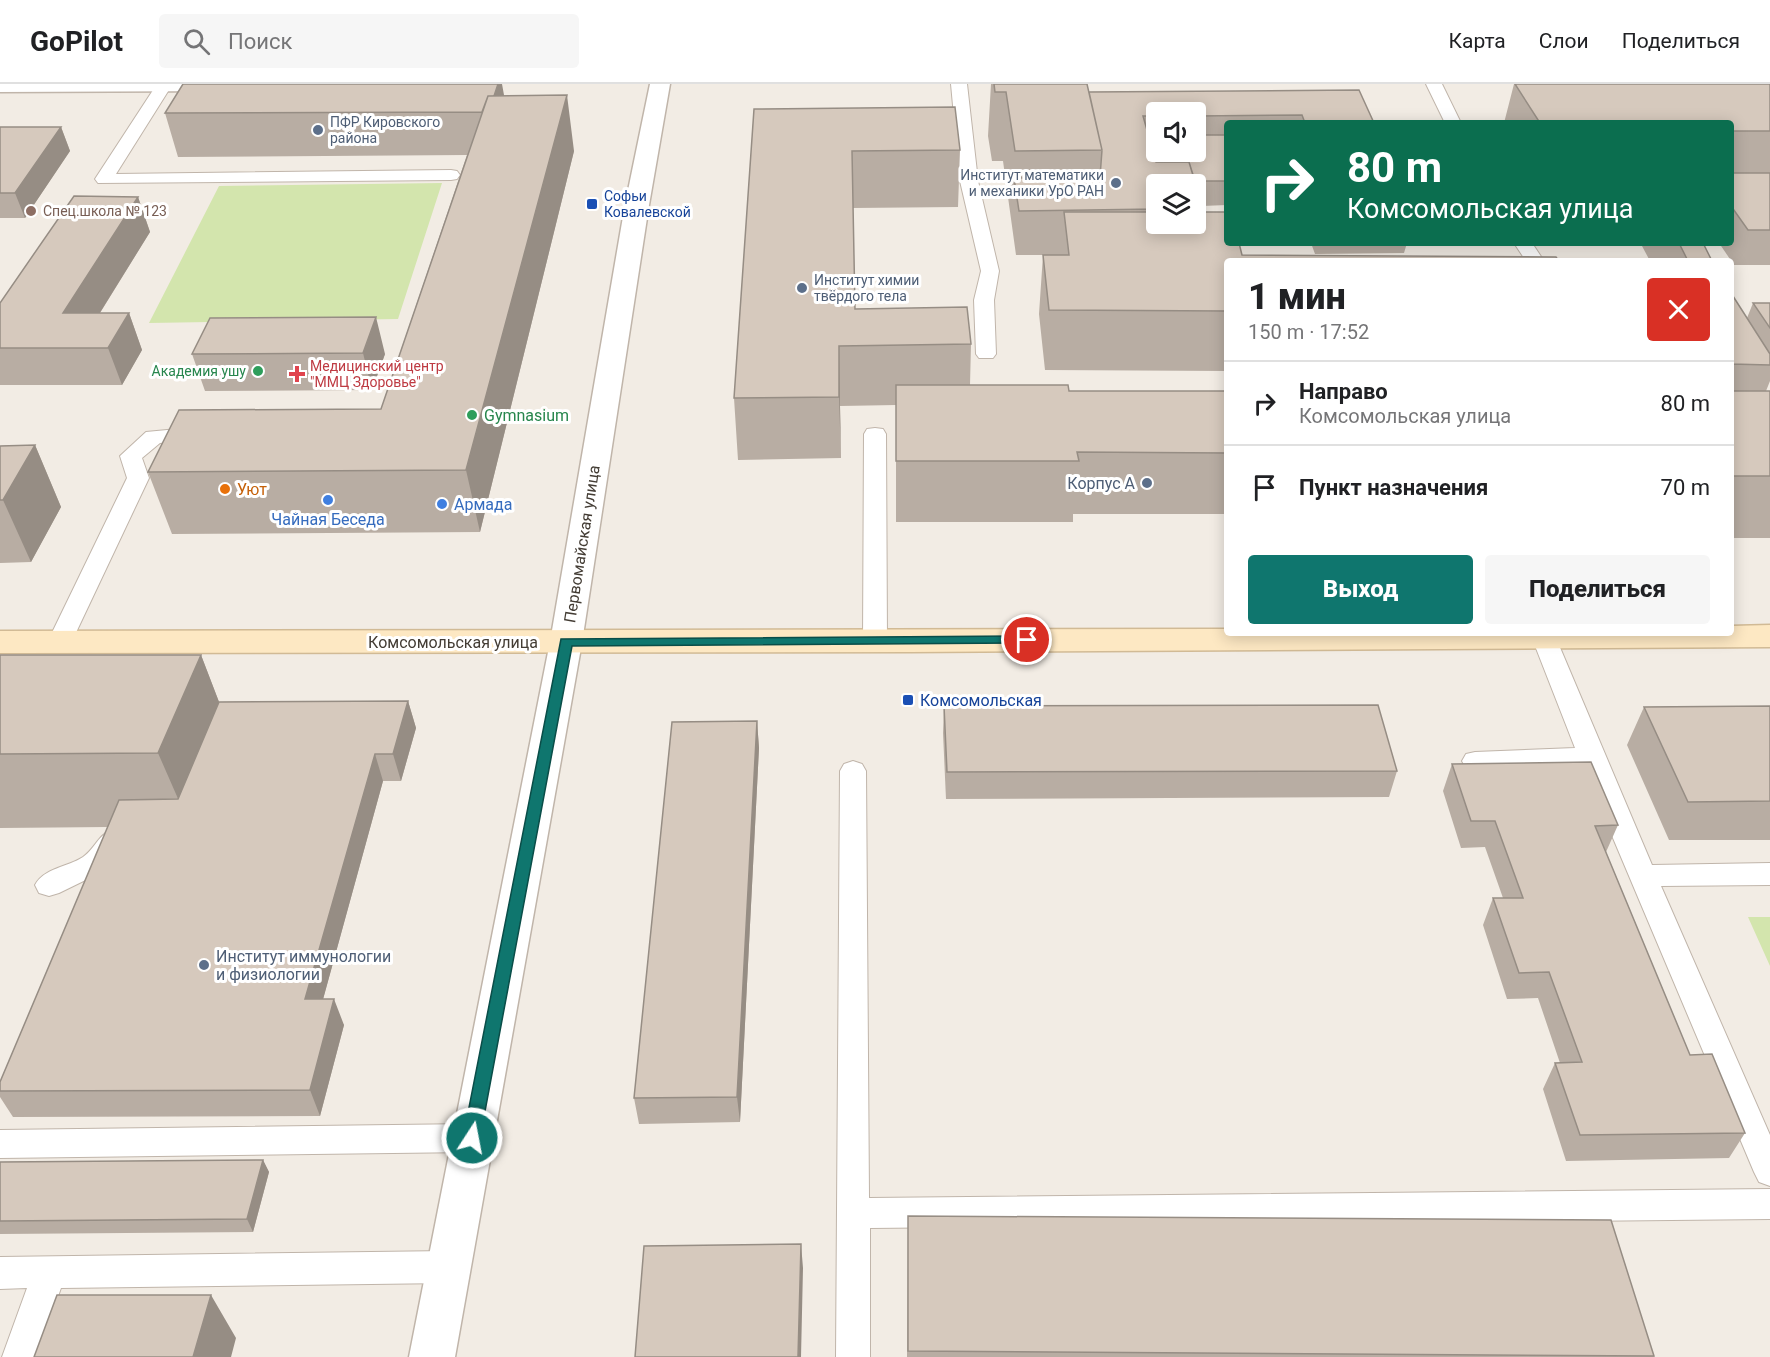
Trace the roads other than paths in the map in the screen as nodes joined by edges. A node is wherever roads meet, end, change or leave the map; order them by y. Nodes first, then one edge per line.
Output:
1 (660, 84) edge
2 (959, 84) edge
3 (1434, 84) edge
4 (164, 85) edge
5 (244, 85) edge
6 (0, 86) edge
7 (1452, 120) edge
8 (451, 175) dead end
9 (986, 354) dead end
10 (216, 432) edge
11 (875, 434) dead end
12 (1770, 636) edge
13 (1544, 638) junction
14 (60, 641) junction
15 (874, 641) junction
16 (0, 642) edge
17 (566, 642) junction
18 (1592, 757) junction
19 (1475, 761) edge
20 (853, 771) dead end
21 (124, 826) edge
22 (1770, 874) edge
23 (1643, 876) junction
24 (49, 885) dead end
25 (472, 1138) junction
26 (1764, 1143) edge
27 (0, 1144) edge
28 (1770, 1172) edge
29 (1770, 1204) edge
30 (853, 1213) junction
31 (448, 1267) junction
32 (50, 1272) junction
33 (0, 1273) edge
34 (19, 1357) edge
35 (432, 1357) edge
36 (853, 1357) edge

1 - 17 street, Первомайская улица
2 - 9 lane
3 - 7 lane
4 - 5 street
4 - 6 street
4 - 8 lane
10 - 14 lane
11 - 15 lane
12 - 13 main road, Комсомольская улица
13 - 15 main road, Комсомольская улица
13 - 18 lane
14 - 16 main road, Комсомольская улица
14 - 17 main road, Комсомольская улица
15 - 17 main road, Комсомольская улица
17 - 25 street, Первомайская улица
18 - 19 lane
18 - 23 lane
20 - 30 lane
21 - 24 lane
22 - 23 lane
23 - 26 lane
25 - 27 lane
25 - 31 street, Первомайская улица
26 - 28 lane
29 - 30 lane
30 - 36 lane
31 - 32 lane
31 - 35 street, Первомайская улица
32 - 33 lane
32 - 34 lane

